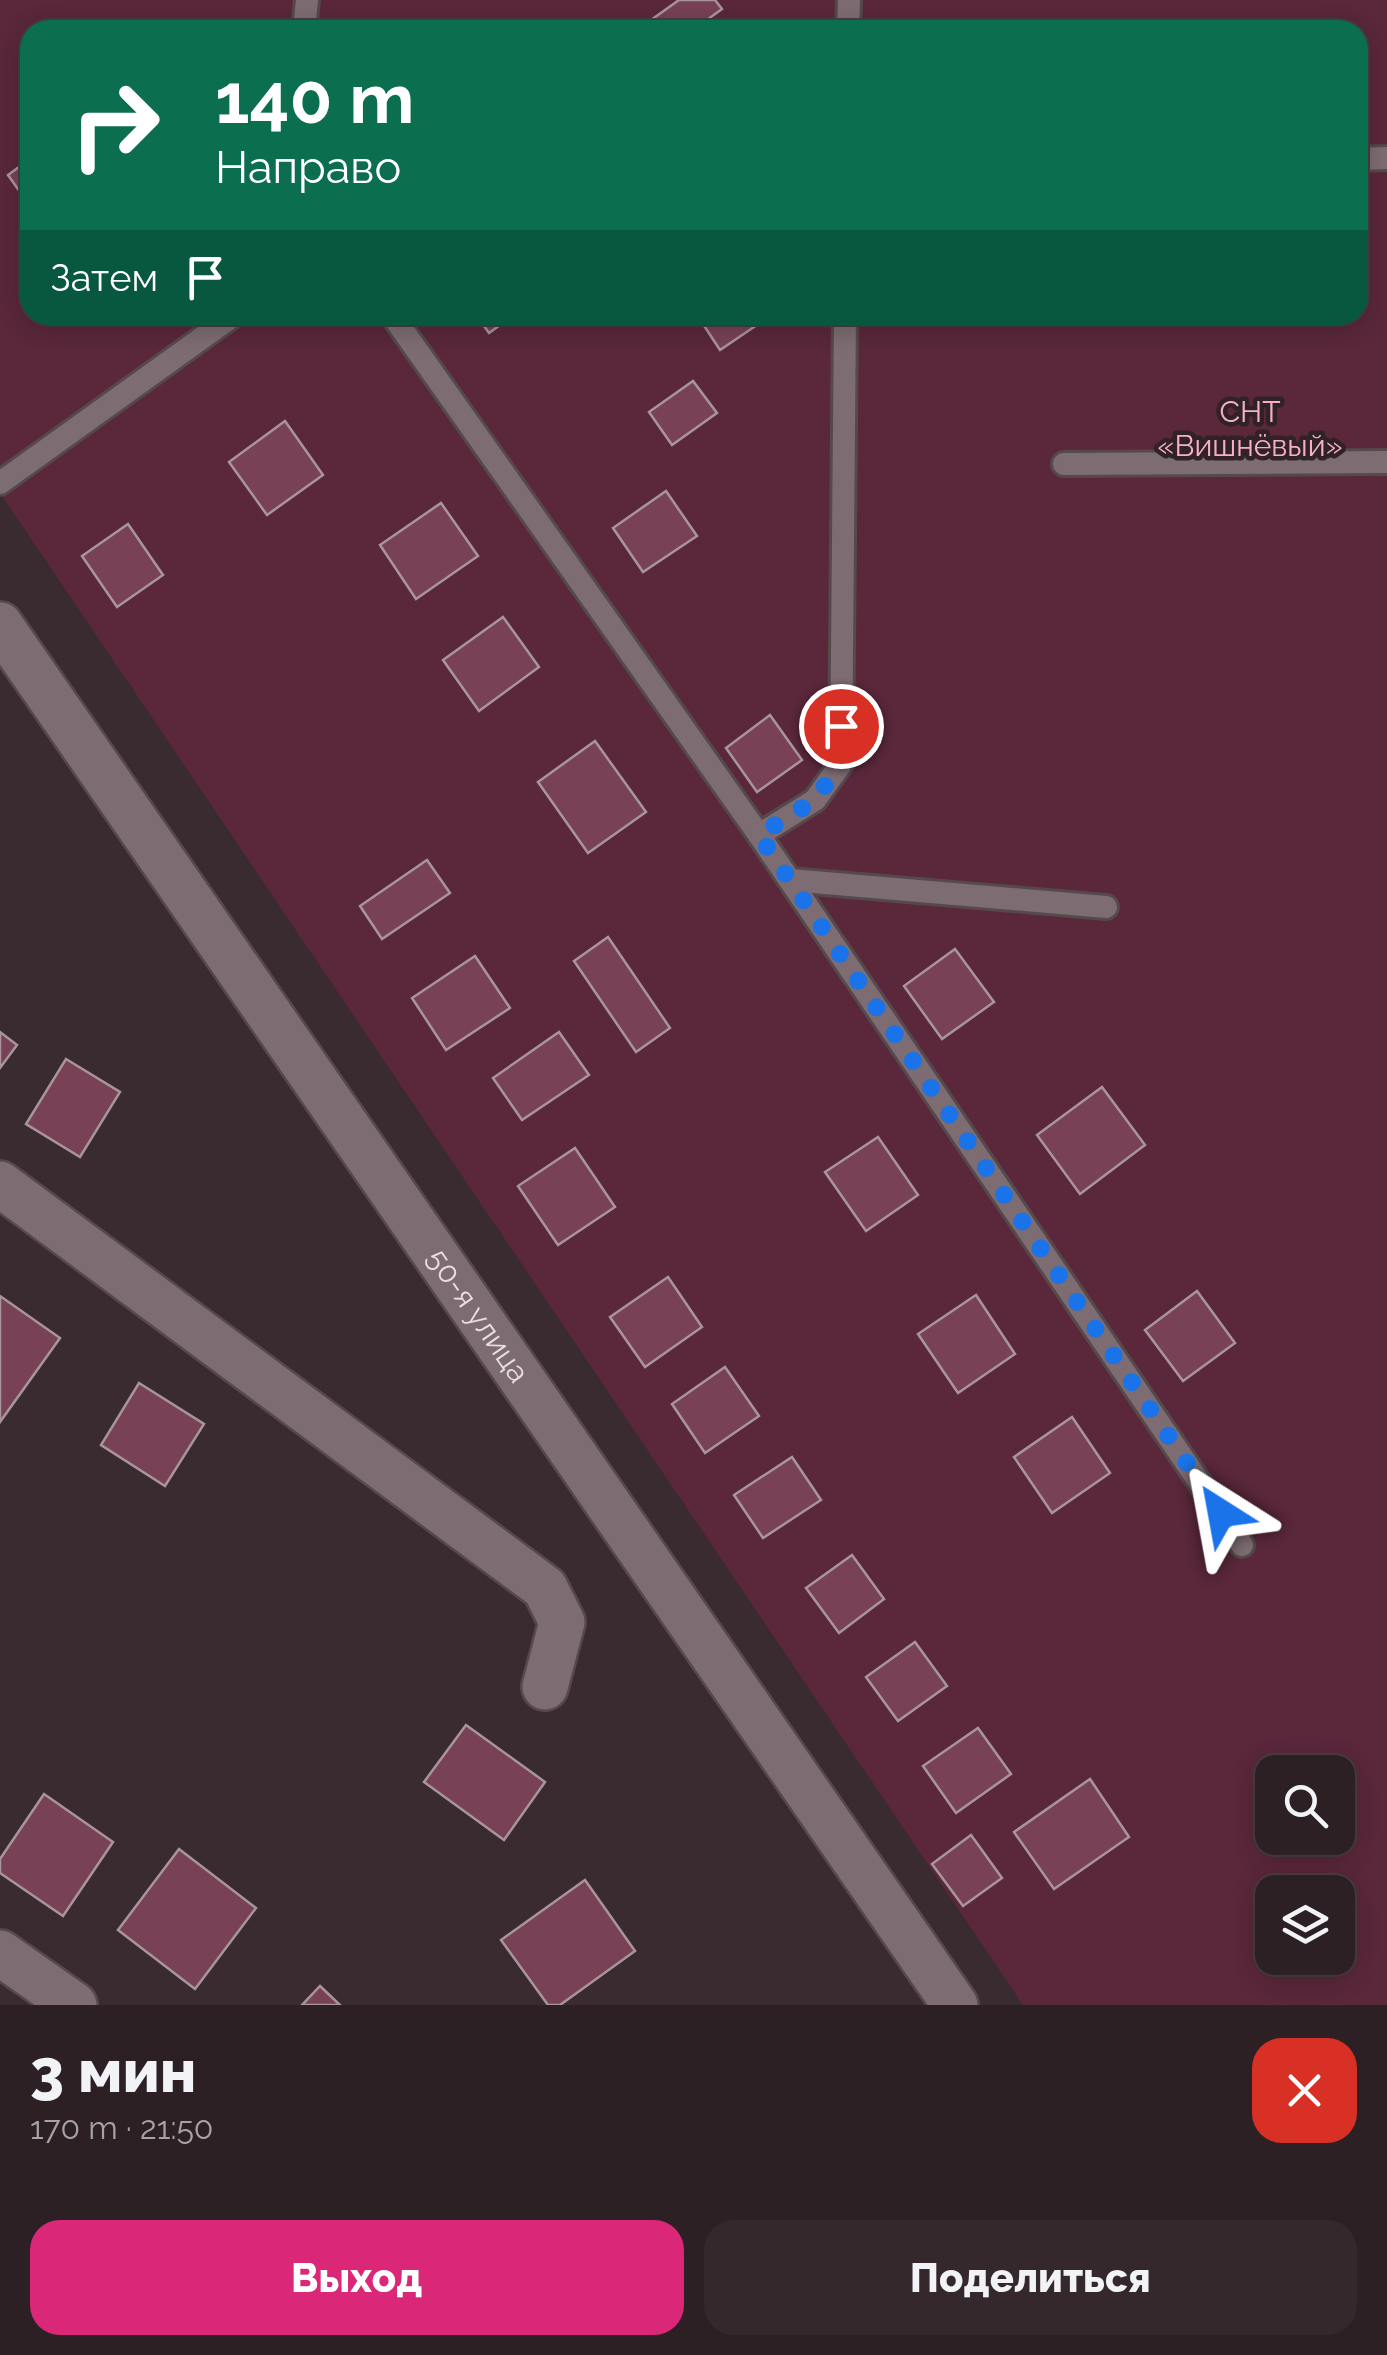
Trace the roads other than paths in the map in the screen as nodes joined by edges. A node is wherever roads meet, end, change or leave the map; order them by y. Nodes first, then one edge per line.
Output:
1 (220, 325) edge
2 (399, 325) edge
3 (846, 325) edge
4 (1387, 462) edge
5 (1064, 464) dead end
6 (0, 482) edge
7 (0, 625) edge
8 (759, 835) junction
9 (790, 880) junction
10 (1106, 906) dead end
11 (0, 1184) edge
12 (1242, 1545) dead end
13 (546, 1687) dead end
14 (0, 1953) edge
15 (74, 2005) edge
16 (956, 2005) edge

1 - 6 lane
2 - 8 lane
3 - 8 lane
4 - 5 lane
7 - 16 street, 50-я улица
8 - 9 lane
9 - 10 lane
9 - 12 lane
11 - 13 street
14 - 15 street

